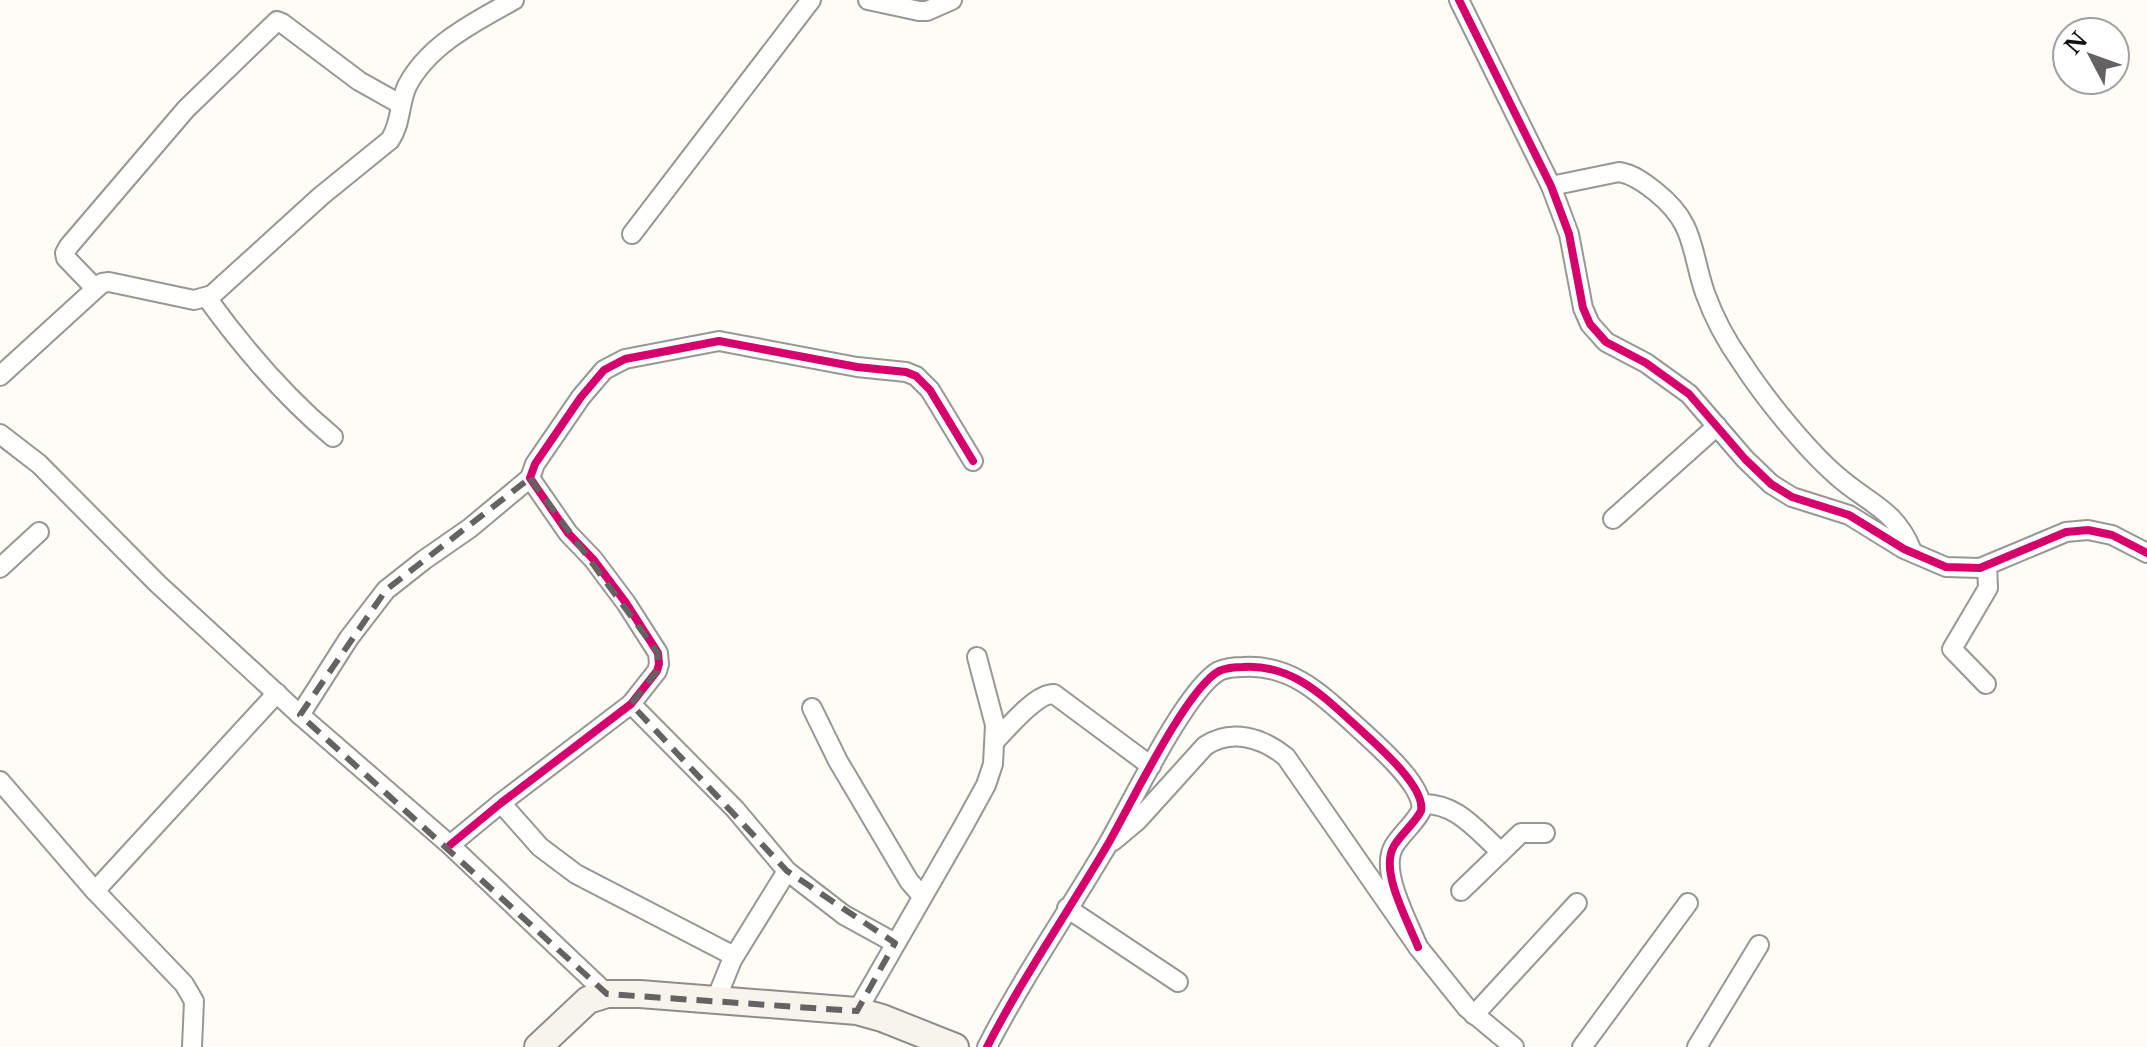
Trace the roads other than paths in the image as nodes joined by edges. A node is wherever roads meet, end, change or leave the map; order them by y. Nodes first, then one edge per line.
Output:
1 (514, 0) edge
2 (811, 0) edge
3 (868, 0) edge
4 (952, 0) edge
5 (1459, 0) edge
6 (400, 104) junction
7 (1551, 186) junction
8 (632, 234) dead end
9 (95, 288) junction
10 (207, 298) junction
11 (0, 376) edge
12 (1717, 426) junction
13 (0, 434) edge
14 (333, 437) dead end
15 (973, 461) dead end
16 (530, 478) junction
17 (1613, 519) dead end
18 (39, 532) dead end
19 (1912, 551) junction
20 (2147, 553) edge
21 (1987, 566) junction
22 (0, 568) edge
23 (977, 657) dead end
24 (1986, 684) dead end
25 (277, 693) junction
26 (631, 704) junction
27 (812, 708) dead end
28 (300, 715) junction
29 (996, 740) junction
30 (1151, 766) junction
31 (0, 781) edge
32 (501, 803) junction
33 (1422, 804) junction
34 (1545, 833) dead end
35 (1107, 844) junction
36 (450, 845) junction
37 (1501, 852) junction
38 (787, 871) junction
39 (95, 891) junction
40 (1461, 891) dead end
41 (922, 896) junction
42 (1577, 903) dead end
43 (1688, 903) dead end
44 (1067, 908) junction
45 (895, 943) junction
46 (1759, 945) dead end
47 (1418, 947) junction
48 (734, 956) junction
49 (1178, 982) dead end
50 (607, 994) junction
51 (715, 1002) junction
52 (857, 1011) junction
53 (1474, 1015) junction
54 (944, 1045) edge
55 (192, 1047) edge
56 (538, 1047) edge
57 (987, 1047) edge
58 (1514, 1047) edge
59 (1582, 1047) edge
60 (1697, 1047) edge

1 - 6 street
2 - 8 street
3 - 4 street
5 - 7 street
6 - 9 street
6 - 10 street
7 - 12 street
7 - 19 street
9 - 10 street
9 - 11 street
10 - 14 street
12 - 17 street
12 - 19 street
13 - 25 street
15 - 16 street
16 - 26 street
16 - 28 street
18 - 22 street
19 - 21 street
20 - 21 street
21 - 24 street
23 - 29 street
25 - 28 street
25 - 39 street
26 - 32 street
26 - 38 street
27 - 41 street
28 - 36 street
29 - 30 street
29 - 41 street
30 - 33 street
30 - 35 street
31 - 39 street
32 - 36 street
32 - 48 street
33 - 37 street
33 - 47 street
34 - 37 street
35 - 44 street
35 - 47 street
36 - 50 street
37 - 40 street
38 - 45 street
38 - 48 street
39 - 55 street
41 - 45 street
42 - 53 street
43 - 59 street
44 - 49 street
44 - 57 street
45 - 52 street
46 - 60 street
47 - 53 street
48 - 51 street
50 - 51 street
50 - 56 street
51 - 52 street
52 - 54 street
53 - 58 street

